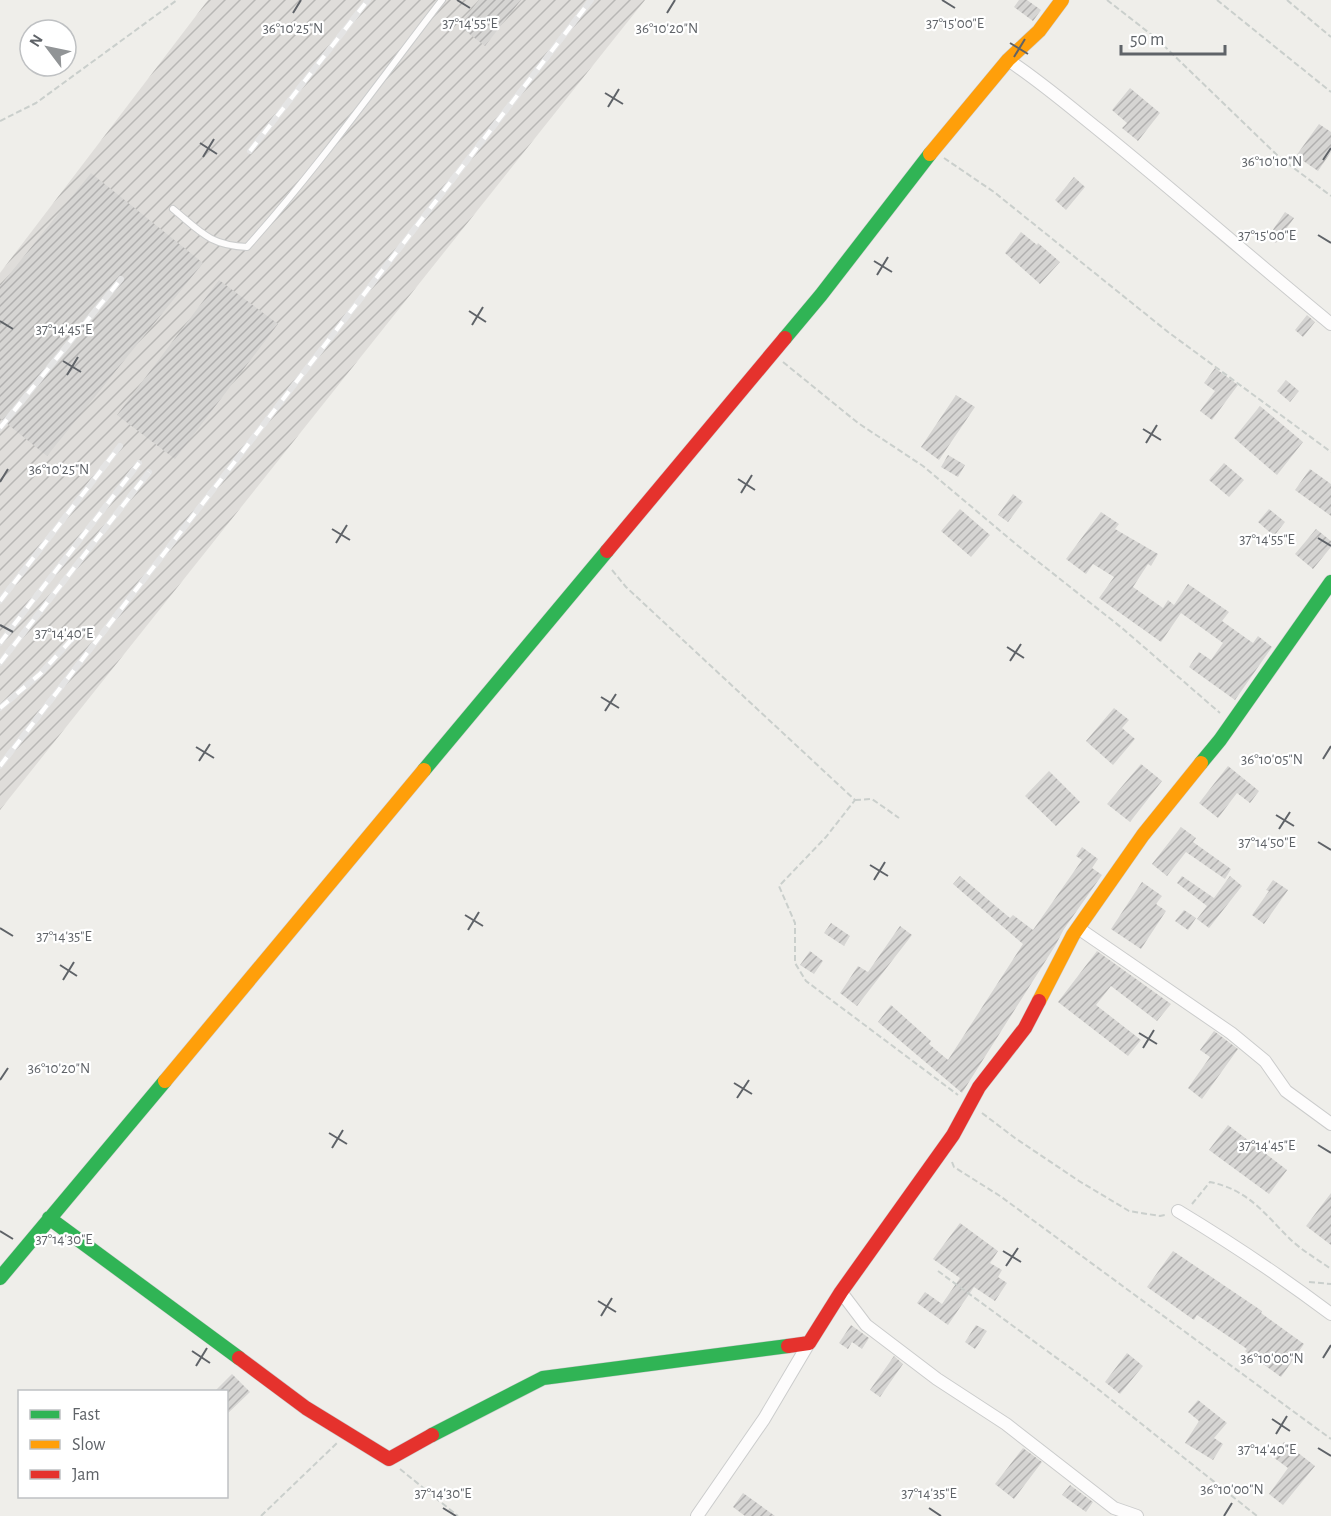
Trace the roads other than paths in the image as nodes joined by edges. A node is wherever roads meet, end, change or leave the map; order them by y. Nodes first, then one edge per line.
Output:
1 (442, 0) edge
2 (1062, 0) edge
3 (1008, 60) junction
4 (173, 209) dead end
5 (1331, 324) edge
6 (1331, 582) edge
7 (1078, 927) junction
8 (1331, 1124) edge
9 (1178, 1211) road end
10 (49, 1218) junction
11 (0, 1278) edge
12 (841, 1292) junction
13 (1331, 1314) edge
14 (809, 1343) junction
15 (697, 1516) edge
16 (1137, 1516) edge

1 - 4 lane
2 - 3 street
3 - 5 street
3 - 10 street
6 - 7 street
7 - 8 street
7 - 12 street
9 - 13 street
10 - 11 street
10 - 14 street
12 - 14 street
12 - 16 street
14 - 15 street

